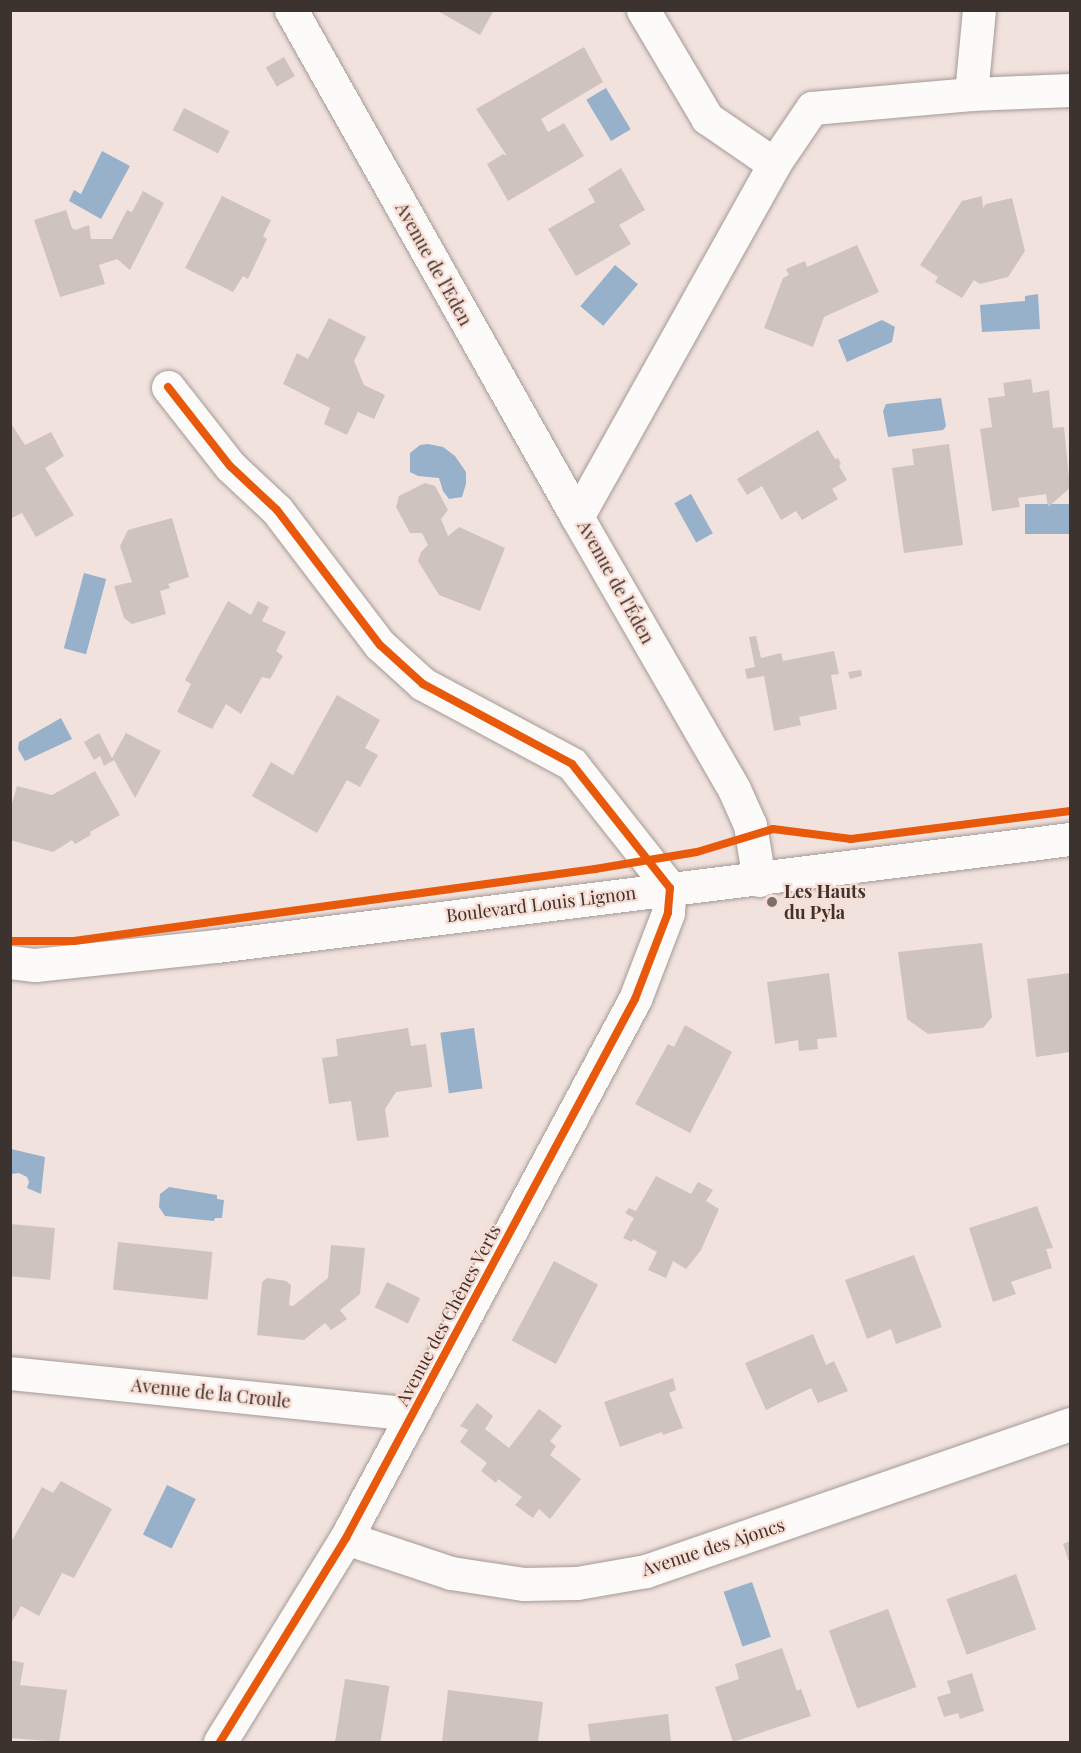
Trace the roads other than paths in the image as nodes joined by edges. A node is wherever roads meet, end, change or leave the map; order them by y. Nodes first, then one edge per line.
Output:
1 (291, 10) edge
2 (642, 10) edge
3 (980, 10) edge
4 (1071, 90) edge
5 (971, 94) junction
6 (774, 164) junction
7 (168, 387) dead end
8 (577, 518) junction
9 (1071, 839) edge
10 (759, 880) junction
11 (670, 888) junction
12 (10, 962) edge
13 (10, 1373) edge
14 (412, 1414) junction
15 (1071, 1424) edge
16 (346, 1538) junction
17 (220, 1743) edge

1 - 8 street, Avenue de l'Eden
2 - 6 street
3 - 5 street
4 - 5 street, Avenue de l'Éden
5 - 6 street, Avenue de l'Éden
6 - 8 street, Avenue de l'Éden
7 - 11 street
8 - 10 street, Avenue de l'Éden
9 - 10 street, Boulevard Louis Lignon
10 - 11 street, Boulevard Louis Lignon
11 - 12 street, Boulevard Louis Lignon
11 - 14 street, Avenue des Chênes Verts
13 - 14 street, Avenue de la Croule
14 - 16 street, Avenue des Chênes Verts
15 - 16 street, Avenue des Ajoncs
16 - 17 street, Avenue des Chênes Verts

